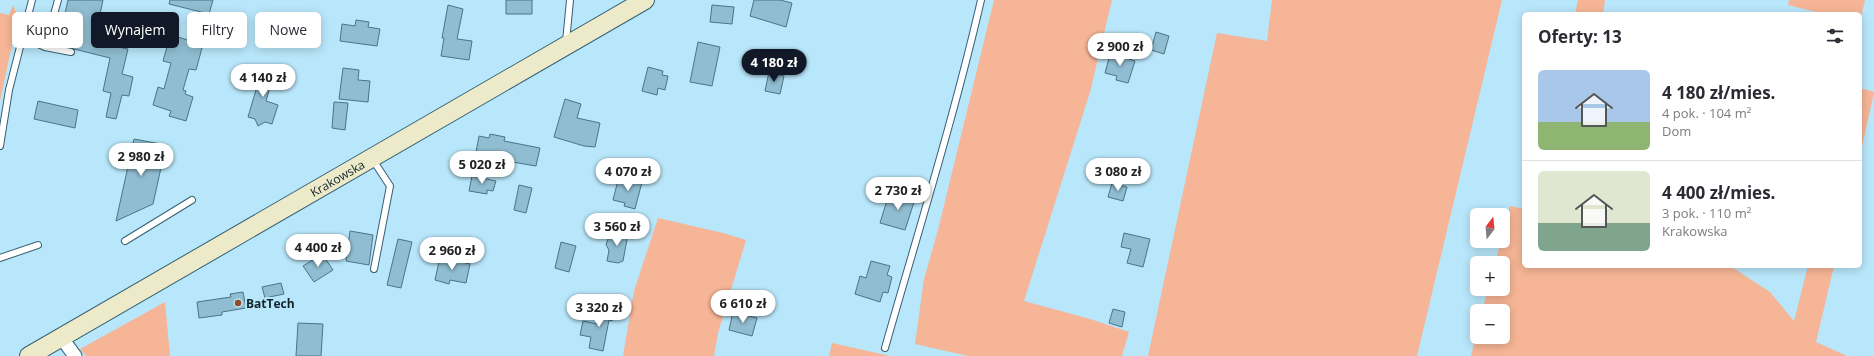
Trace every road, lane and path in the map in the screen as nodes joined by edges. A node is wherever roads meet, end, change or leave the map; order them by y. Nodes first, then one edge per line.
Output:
1 (32, 0) edge
2 (58, 0) edge
3 (570, 0) edge
4 (645, 0) edge
5 (981, 0) edge
6 (29, 12) edge
7 (55, 12) edge
8 (566, 46) junction
9 (20, 48) edge
10 (50, 48) edge
11 (71, 52) dead end
12 (0, 146) edge
13 (371, 158) junction
14 (192, 200) dead end
15 (126, 241) dead end
16 (38, 245) dead end
17 (0, 258) edge
18 (374, 270) dead end
19 (61, 337) junction
20 (885, 348) dead end
21 (29, 356) edge
22 (76, 356) edge

1 - 6 lane
2 - 7 lane
3 - 8 lane
4 - 8 main road, Krakowska
5 - 20 lane
8 - 13 main road, Krakowska
9 - 12 lane
10 - 11 lane
13 - 18 lane
13 - 19 main road, Krakowska
14 - 15 lane
16 - 17 lane
19 - 21 main road, Krakowska
19 - 22 street

